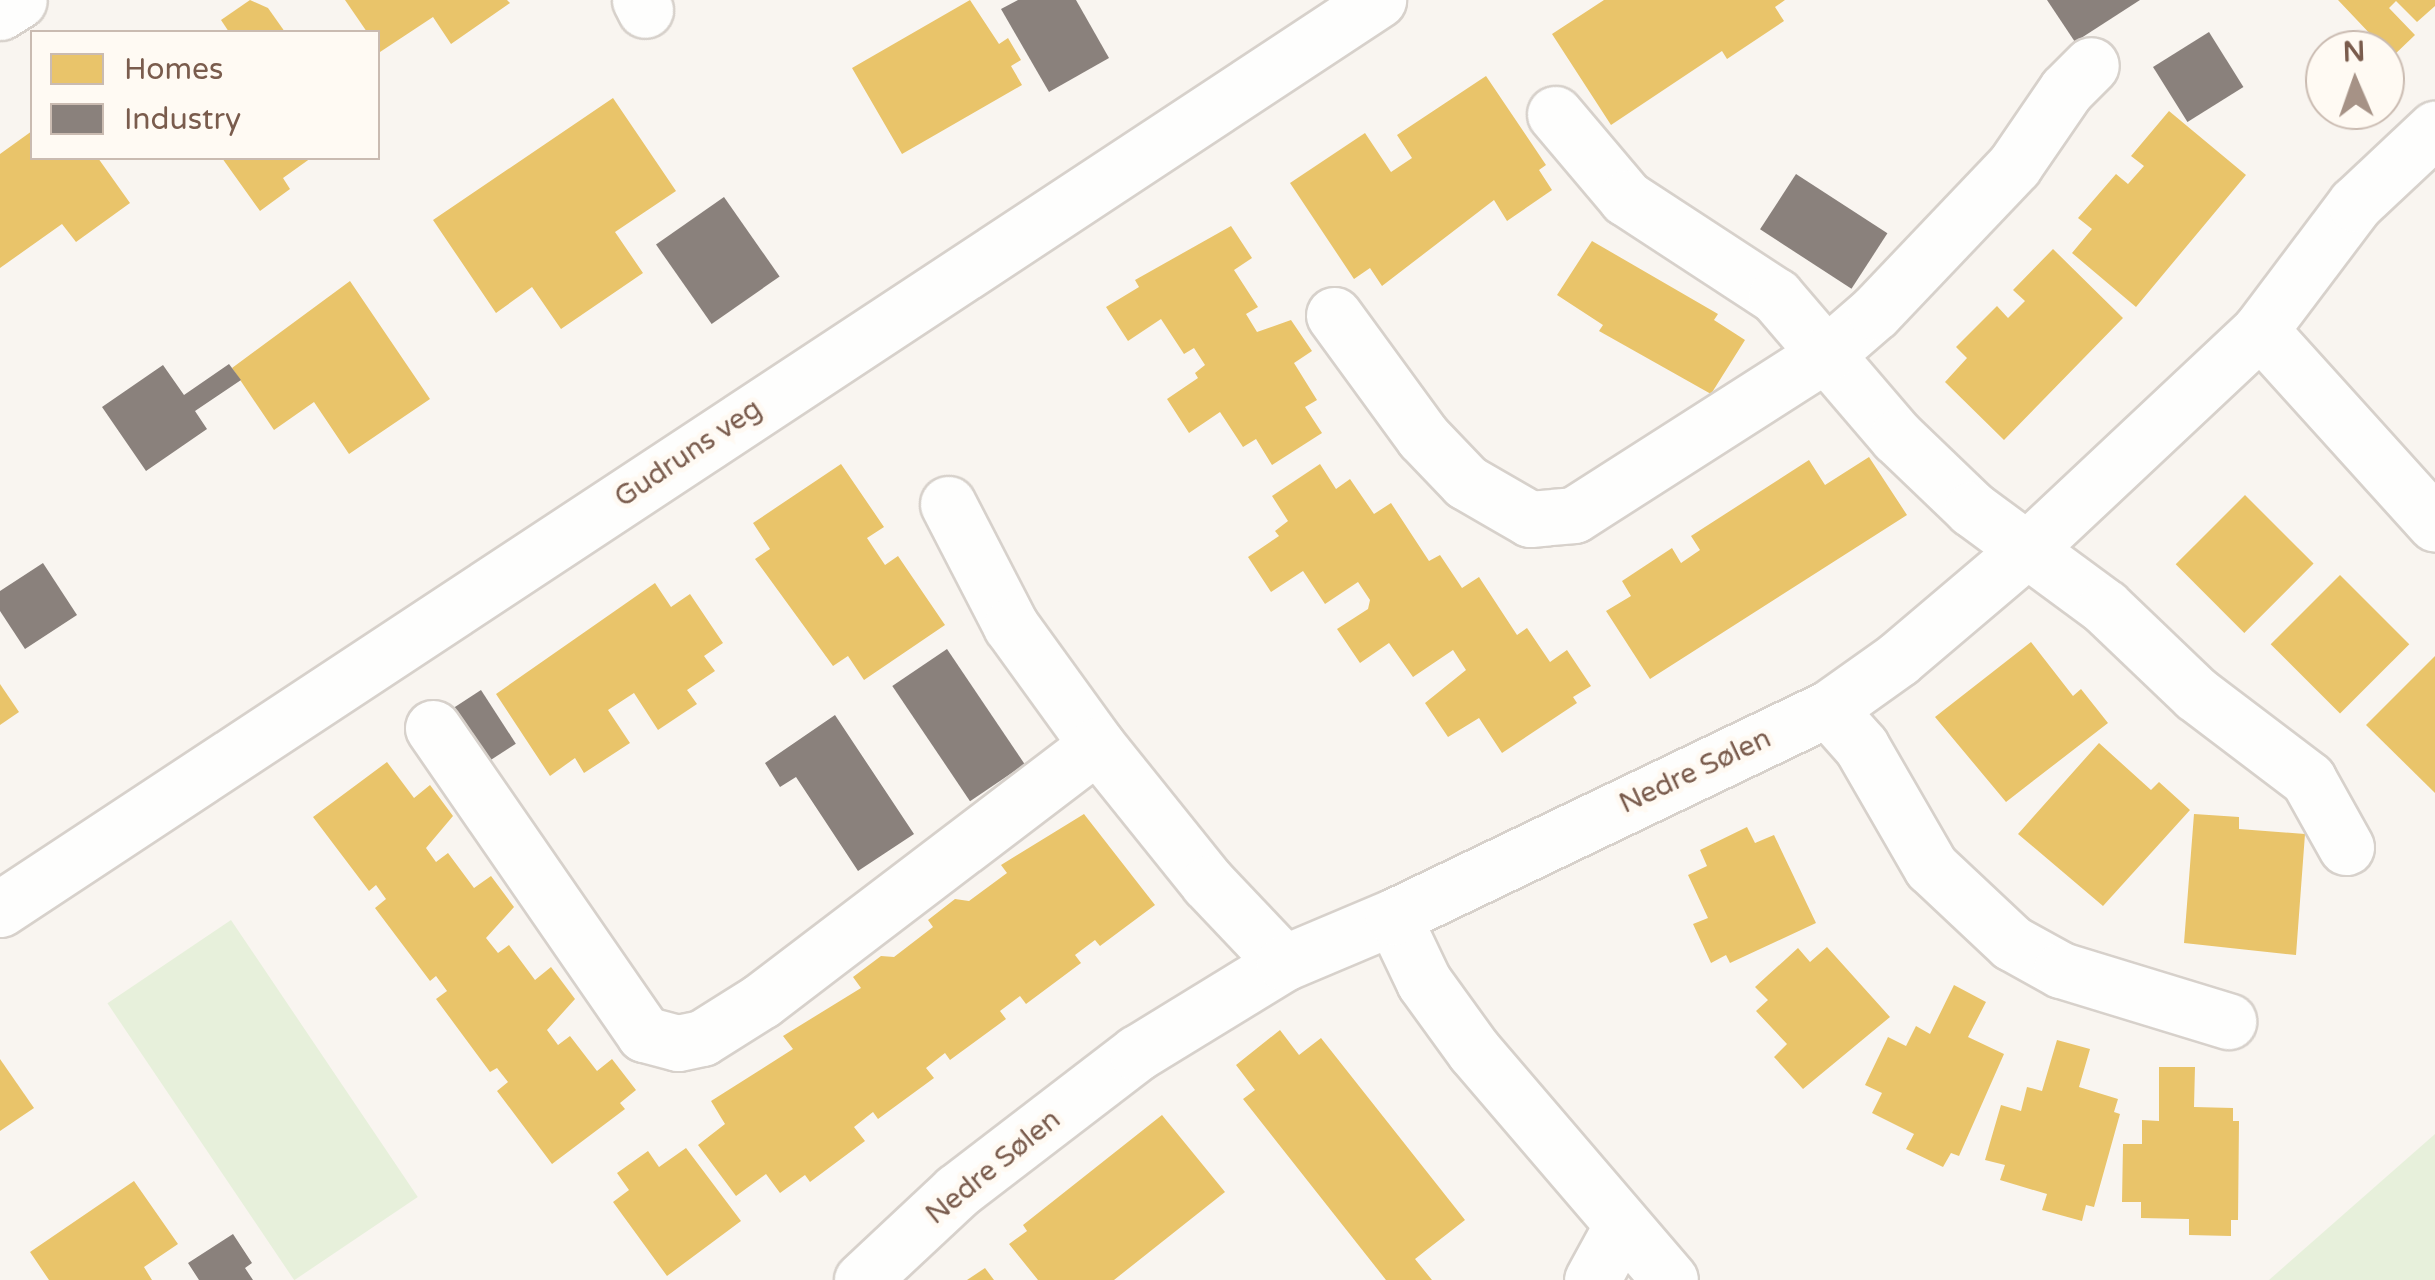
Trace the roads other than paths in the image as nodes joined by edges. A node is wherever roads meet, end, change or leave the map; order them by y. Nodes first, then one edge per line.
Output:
1 (18, 0) edge
2 (1378, 0) edge
3 (0, 12) edge
4 (2092, 65) dead end
5 (1555, 114) dead end
6 (2435, 130) edge
7 (1334, 314) dead end
8 (2260, 330) junction
9 (1829, 352) junction
10 (948, 504) dead end
11 (2435, 524) edge
12 (2024, 552) junction
13 (1828, 709) junction
14 (433, 728) dead end
15 (1097, 745) junction
16 (2346, 847) dead end
17 (0, 909) edge
18 (1393, 917) junction
19 (1284, 963) junction
20 (2228, 1021) dead end
21 (1622, 1225) junction
22 (862, 1280) edge
23 (1592, 1280) edge
24 (1670, 1280) edge

1 - 3 street
2 - 17 street, Gudruns veg
4 - 9 street
5 - 9 street
6 - 8 street, Nedre Sølen
7 - 9 street
8 - 11 street
8 - 12 street, Nedre Sølen
9 - 12 street
10 - 15 street
12 - 13 street, Nedre Sølen
12 - 16 street
13 - 18 street, Nedre Sølen
13 - 20 street
14 - 15 street
15 - 19 street
18 - 19 street, Nedre Sølen
18 - 21 street
19 - 22 street, Nedre Sølen
21 - 23 street
21 - 24 street

